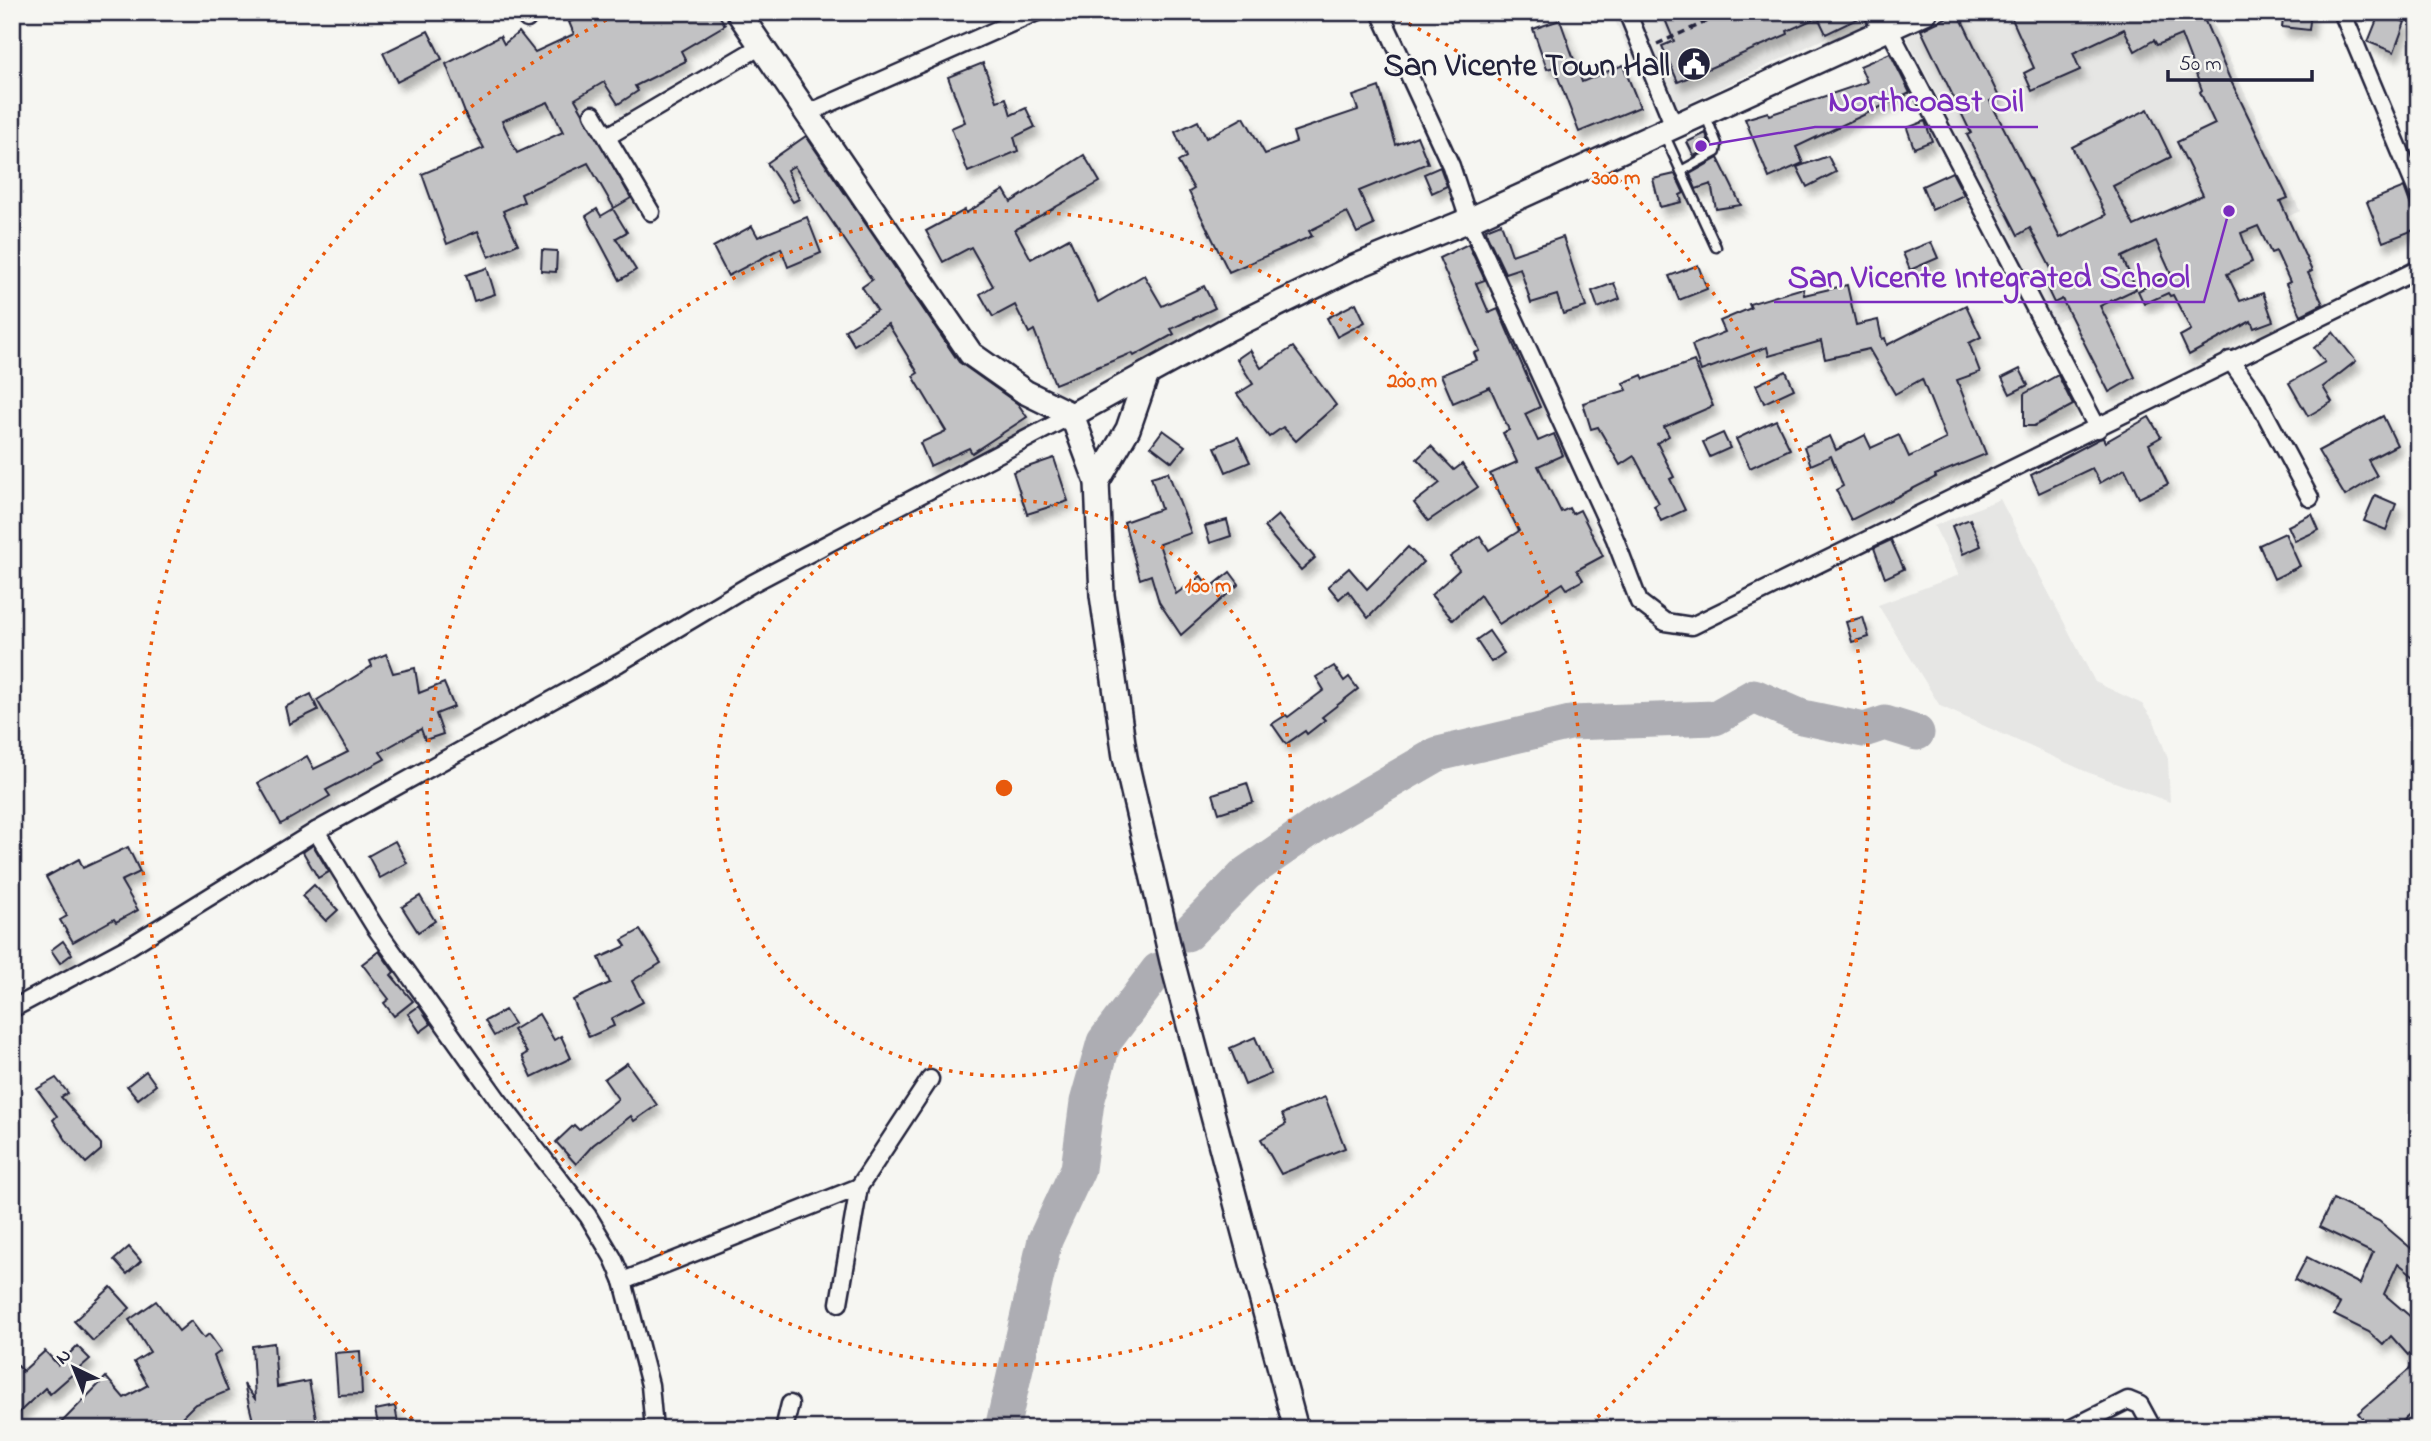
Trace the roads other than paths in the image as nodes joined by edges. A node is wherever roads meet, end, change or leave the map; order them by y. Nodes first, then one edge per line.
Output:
1 (738, 12) edge
2 (1037, 12) edge
3 (1380, 12) edge
4 (1627, 12) edge
5 (1868, 12) edge
6 (1924, 12) edge
7 (2342, 12) edge
8 (1884, 32) junction
9 (761, 46) junction
10 (1704, 112) junction
11 (593, 114) dead end
12 (806, 114) junction
13 (1669, 128) junction
14 (608, 136) junction
15 (1681, 171) junction
16 (2419, 196) edge
17 (651, 212) dead end
18 (1469, 220) junction
19 (1716, 247) dead end
20 (2419, 269) edge
21 (2230, 360) junction
22 (1147, 374) junction
23 (1072, 415) junction
24 (2098, 429) junction
25 (1097, 482) junction
26 (2310, 498) dead end
27 (316, 831) junction
28 (12, 1009) edge
29 (930, 1079) dead end
30 (859, 1187) junction
31 (623, 1281) junction
32 (839, 1303) dead end
33 (790, 1404) dead end
34 (654, 1429) edge
35 (784, 1429) edge
36 (1296, 1429) edge
37 (2070, 1429) edge
38 (2153, 1429) edge

1 - 9 main road
2 - 12 street
3 - 18 street
4 - 13 street
5 - 8 lane
6 - 8 main road
7 - 16 street
8 - 10 main road
8 - 24 street
9 - 12 main road
9 - 14 street
10 - 13 main road
10 - 15 lane
11 - 14 street
12 - 23 main road
13 - 15 lane
13 - 18 main road
14 - 17 street
15 - 19 lane
18 - 22 main road
18 - 24 street
20 - 21 street
21 - 24 street
21 - 26 street
22 - 23 main road
22 - 25 main road
23 - 25 main road
23 - 27 street
25 - 36 main road
27 - 28 street
27 - 31 street
29 - 30 street
30 - 31 street
30 - 32 street
31 - 34 street
33 - 35 street
37 - 38 street

